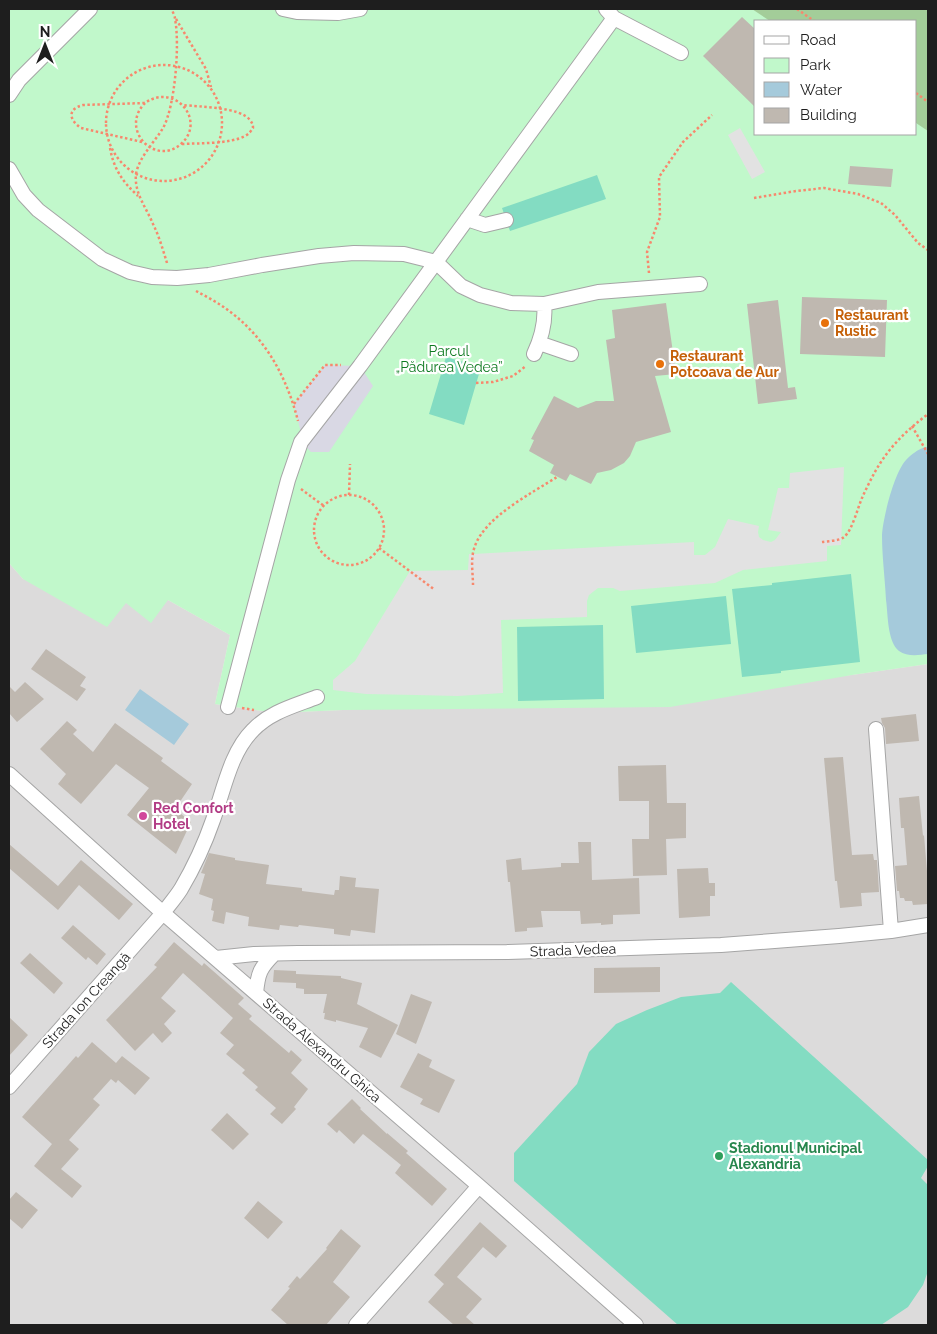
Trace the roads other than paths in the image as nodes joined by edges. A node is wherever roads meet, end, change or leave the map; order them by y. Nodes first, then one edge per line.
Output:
1 (90, 9) edge
2 (283, 9) edge
3 (360, 9) edge
4 (610, 14) edge
5 (681, 53) dead end
6 (9, 94) edge
7 (9, 169) edge
8 (467, 219) junction
9 (506, 220) dead end
10 (436, 262) junction
11 (700, 284) dead end
12 (544, 304) junction
13 (571, 354) dead end
14 (316, 698) dead end
15 (228, 707) dead end
16 (876, 729) dead end
17 (9, 774) edge
18 (163, 913) junction
19 (928, 925) edge
20 (891, 930) junction
21 (274, 954) junction
22 (216, 958) junction
23 (256, 993) junction
24 (9, 1088) edge
25 (479, 1186) junction
26 (356, 1325) edge
27 (636, 1325) edge

1 - 6 street
2 - 3 street
4 - 5 street
4 - 8 street
7 - 10 street
8 - 9 street
8 - 10 street
10 - 12 street
10 - 15 street
11 - 12 street
12 - 13 street
14 - 18 street, Strada Ion Creangă
16 - 20 street
17 - 18 street, Strada Alexandru Ghica
18 - 22 street, Strada Alexandru Ghica
18 - 24 street, Strada Ion Creangă
19 - 20 street, Strada Vedea
20 - 21 street, Strada Vedea
21 - 22 street, Strada Vedea
21 - 23 street
22 - 23 street, Strada Alexandru Ghica
23 - 25 street, Strada Alexandru Ghica
25 - 26 street
25 - 27 street, Strada Alexandru Ghica

